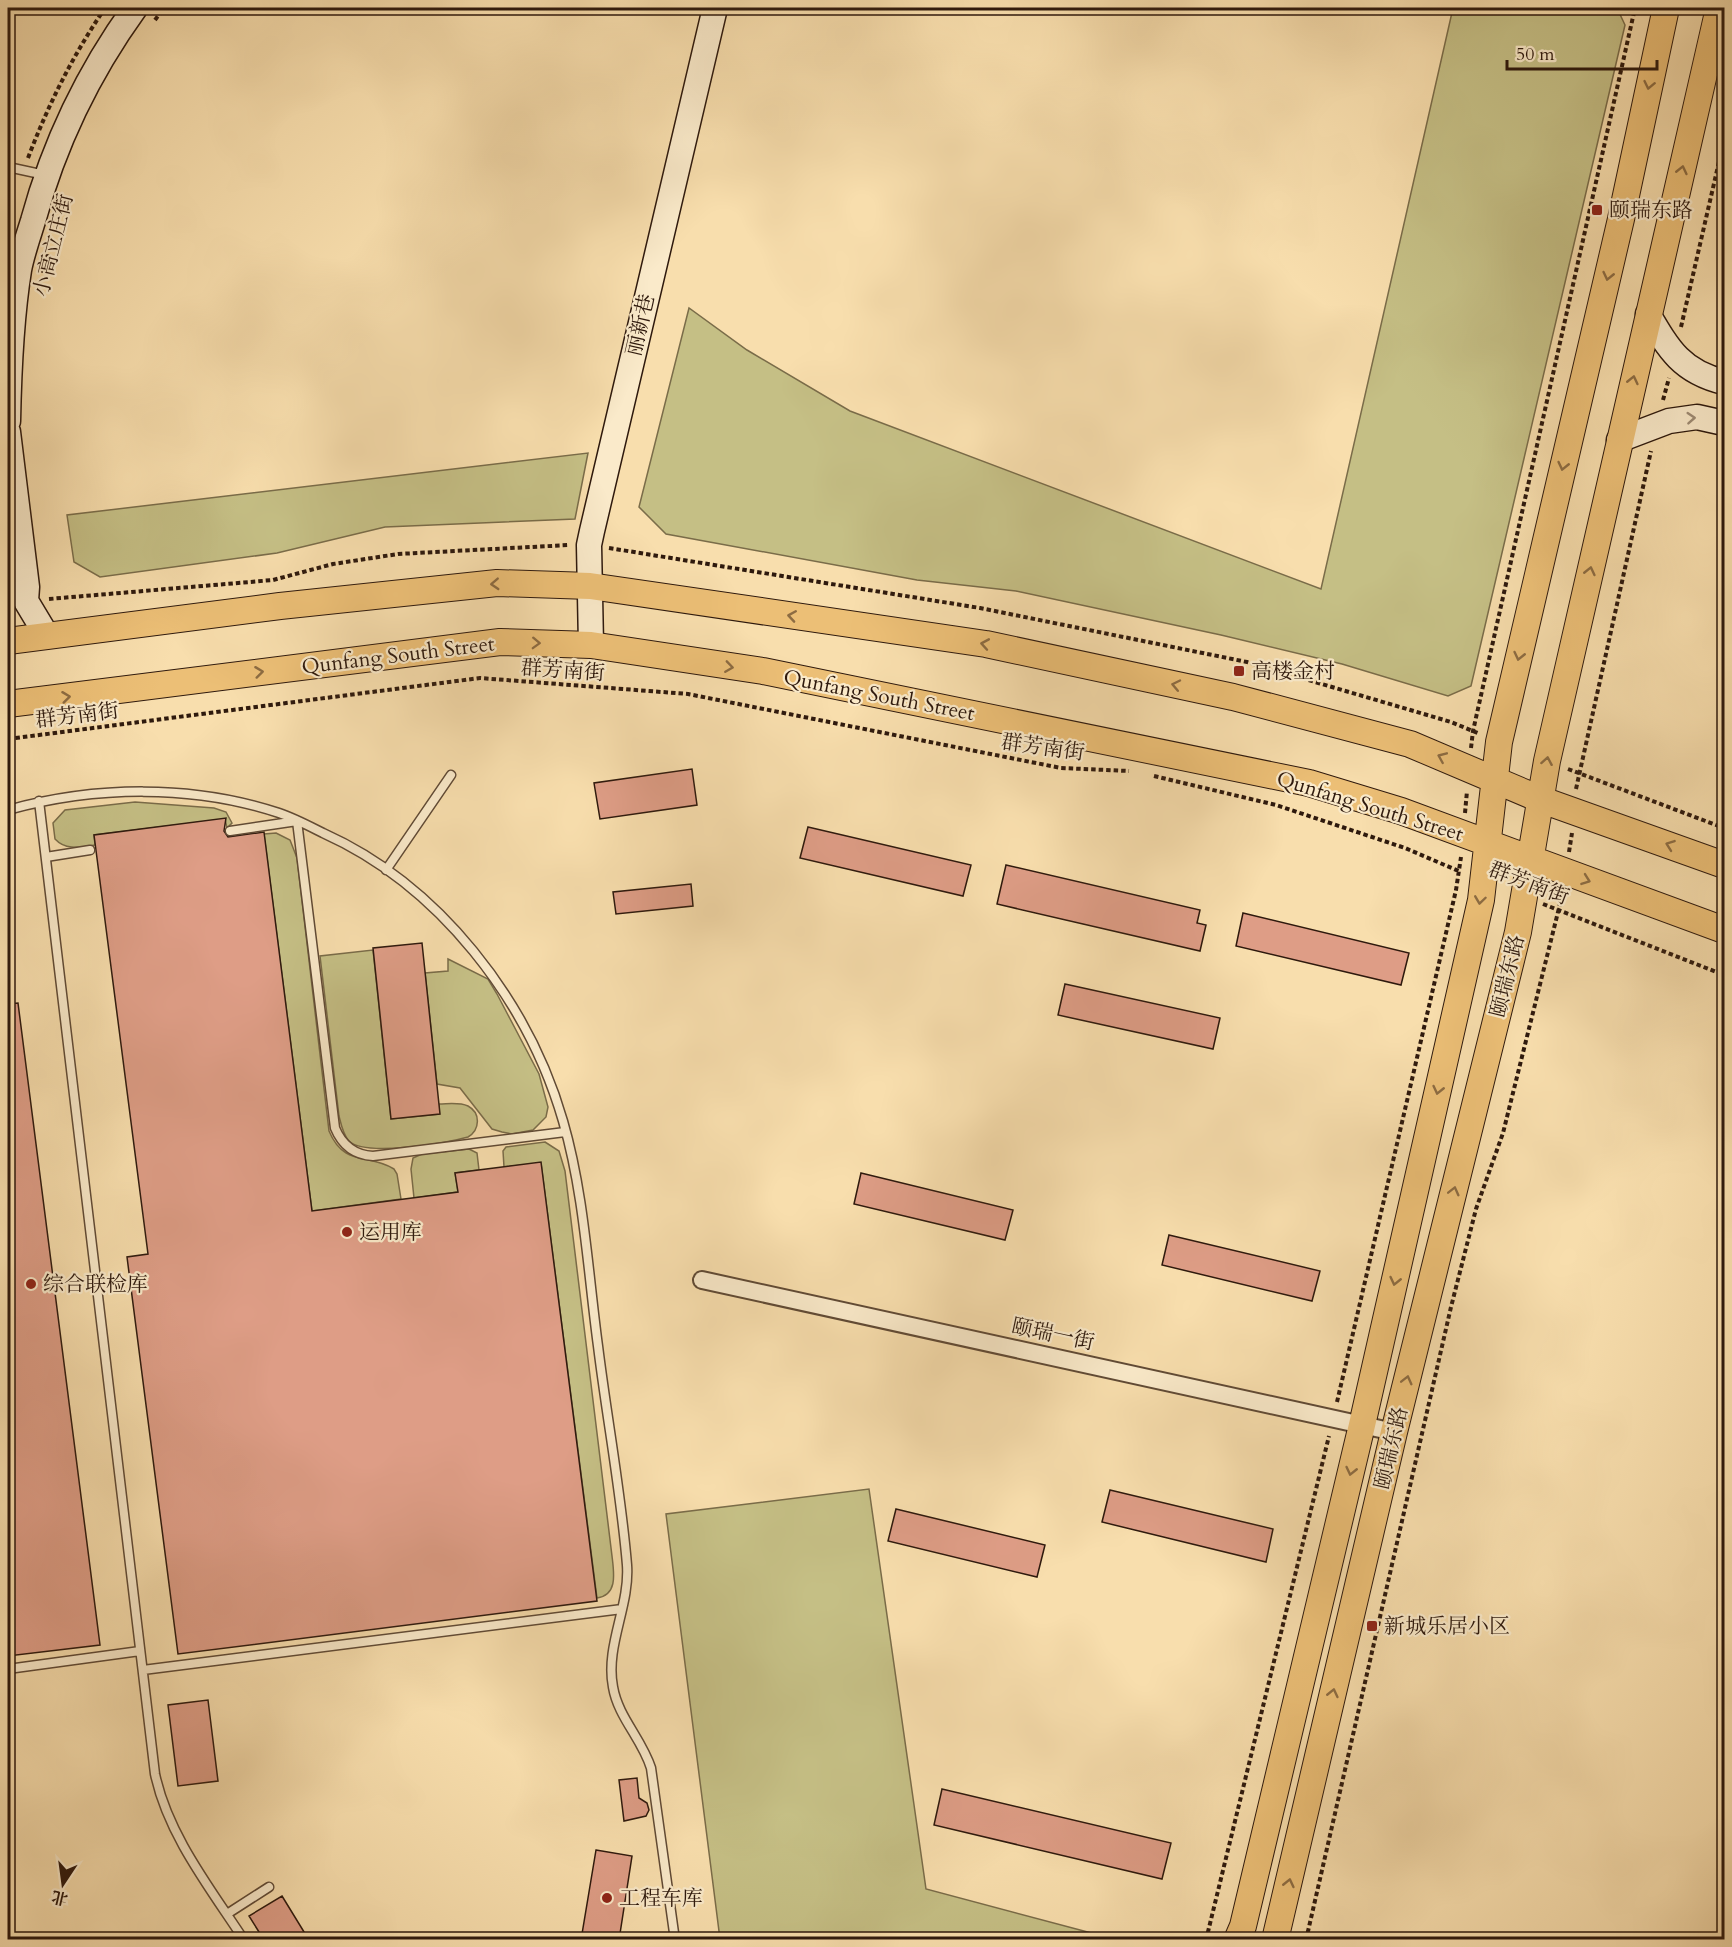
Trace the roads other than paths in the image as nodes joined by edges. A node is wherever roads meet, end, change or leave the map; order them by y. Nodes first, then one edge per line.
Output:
1 (715, 8) edge
2 (1666, 8) edge
3 (1719, 8) edge
4 (143, 16) edge
5 (8, 167) edge
6 (46, 175) junction
7 (1648, 314) junction
8 (1725, 382) edge
9 (8, 421) edge
10 (1725, 423) edge
11 (8, 432) edge
12 (1619, 440) junction
13 (590, 586) junction
14 (47, 636) junction
15 (8, 641) edge
16 (591, 645) junction
17 (8, 704) edge
18 (452, 775) dead end
19 (1496, 780) junction
20 (1542, 800) junction
21 (39, 801) junction
22 (8, 810) edge
23 (297, 821) junction
24 (230, 831) dead end
25 (1487, 842) junction
26 (90, 850) dead end
27 (45, 857) junction
28 (1532, 860) junction
29 (1725, 865) edge
30 (386, 870) junction
31 (1725, 930) edge
32 (565, 1132) junction
33 (702, 1280) dead end
34 (1362, 1425) junction
35 (1394, 1432) junction
36 (622, 1609) junction
37 (140, 1651) junction
38 (8, 1669) edge
39 (143, 1670) junction
40 (269, 1887) dead end
41 (227, 1914) junction
42 (244, 1940) edge
43 (675, 1940) edge
44 (1237, 1940) edge
45 (1275, 1940) edge

1 - 13 street, 丽新巷
2 -> 19 main road, 颐瑞东路
7 -> 3 main road, 颐瑞东路
4 - 6 street, 小高立庄街
5 - 6 lane
6 - 9 street, 小高立庄街
7 - 8 street
12 -> 7 main road, 颐瑞东路
12 -> 10 street
11 - 14 street
20 -> 12 main road, 颐瑞东路
13 -> 14 main road
13 - 16 street, 丽新巷
19 -> 13 main road
14 - 15 main road
17 -> 16 main road, Qunfang South Street
16 -> 25 main road, Qunfang South Street
18 - 30 lane
19 - 20 main road
19 - 25 main road, 颐瑞东路
20 - 28 main road, 颐瑞东路
29 -> 20 main road
21 - 22 lane
21 - 23 lane
21 - 27 lane
23 - 24 lane
23 - 30 lane
23 - 32 lane
25 - 28 main road, Qunfang South Street
25 -> 34 main road, 颐瑞东路
26 - 27 lane
27 - 37 lane
28 -> 31 main road, Qunfang South Street
35 -> 28 main road, 颐瑞东路
30 - 32 lane
32 - 36 lane
33 - 34 street, 颐瑞一街
34 - 35 street, 颐瑞一街
34 -> 44 main road, 颐瑞东路
45 -> 35 main road, 颐瑞东路
36 - 39 lane
36 - 43 lane
37 - 38 lane
37 - 39 lane
39 - 41 lane
40 - 41 lane
41 - 42 lane

